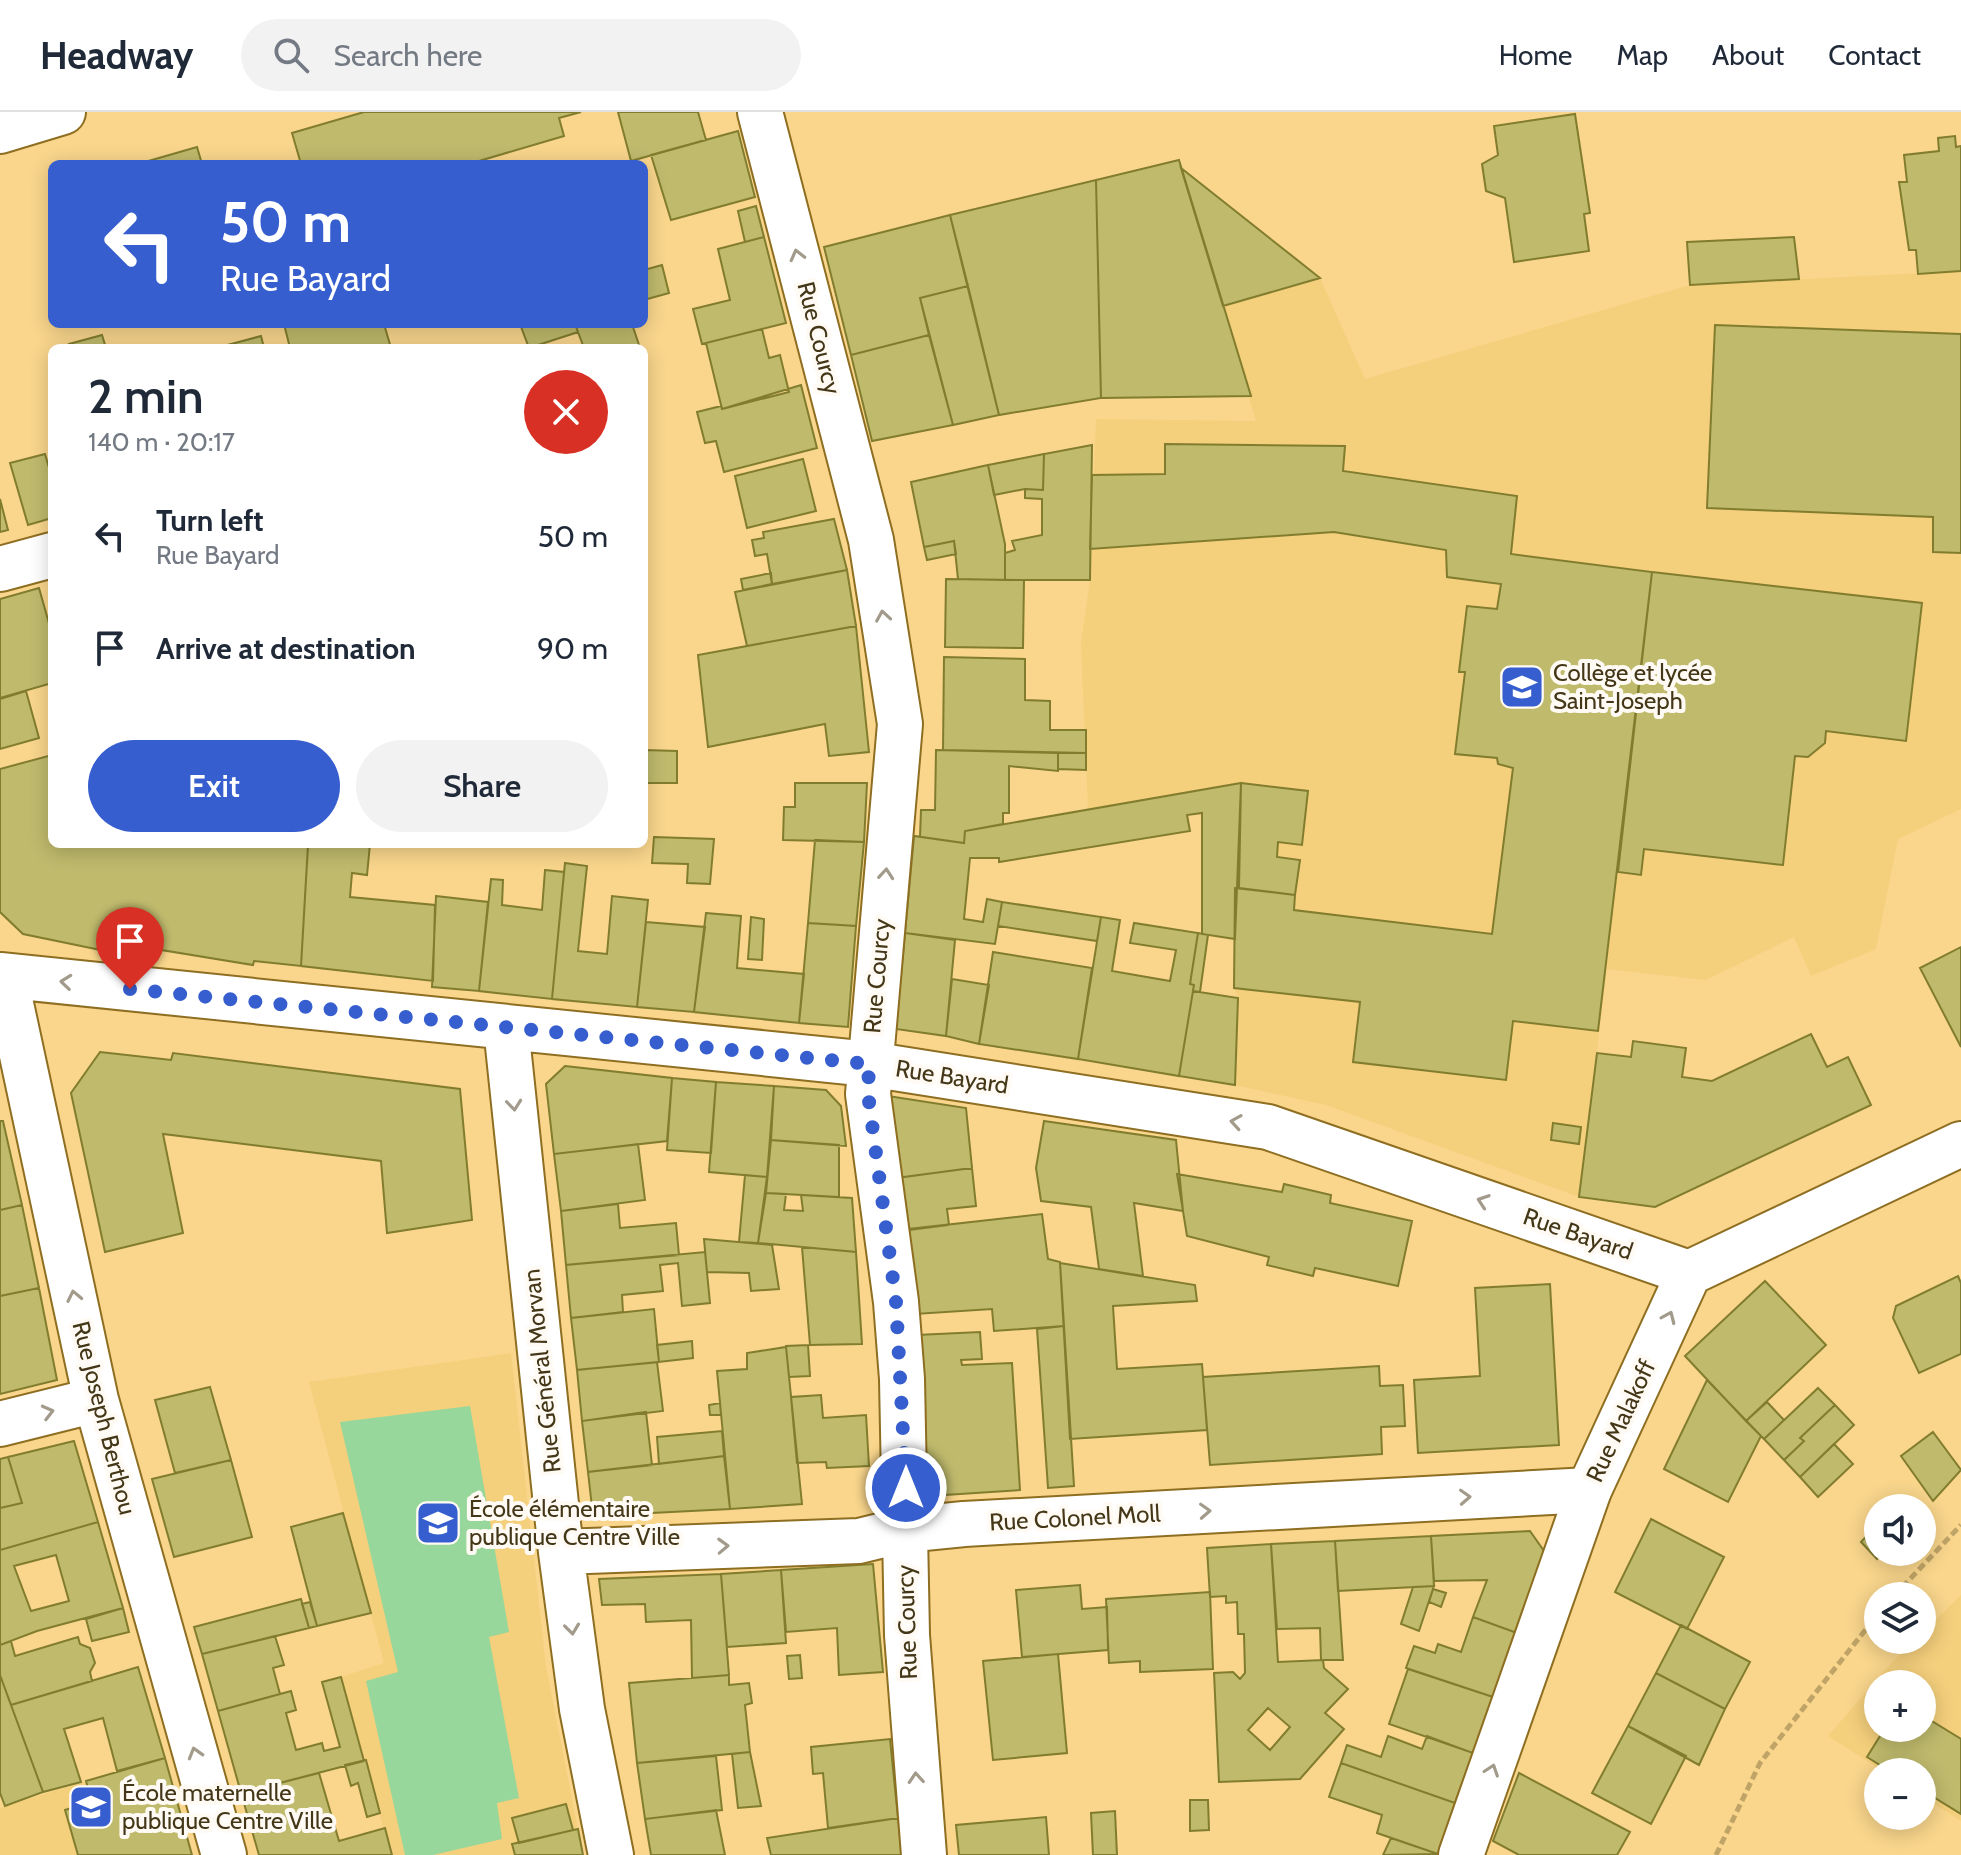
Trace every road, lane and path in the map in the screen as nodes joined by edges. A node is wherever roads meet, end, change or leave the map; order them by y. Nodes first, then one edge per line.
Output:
1 (63, 112) edge
2 (760, 112) edge
3 (0, 131) edge
4 (48, 556) edge
5 (0, 569) edge
6 (2, 975) edge
7 (506, 1027) junction
8 (869, 1064) junction
9 (1961, 1144) edge
10 (1689, 1273) junction
11 (96, 1400) junction
12 (0, 1424) edge
13 (1589, 1490) junction
14 (1961, 1525) edge
15 (904, 1530) junction
16 (561, 1552) junction
17 (1907, 1582) edge
18 (1864, 1632) edge
19 (224, 1855) edge
20 (611, 1855) edge
21 (924, 1855) edge
22 (1461, 1855) edge
23 (1716, 1855) edge

1 - 3 street
8 -> 2 street, Rue Courcy
4 - 5 street
7 -> 6 street, Rue Bayard
11 -> 6 street, Rue Joseph Berthou
7 - 8 street, Rue Bayard
7 -> 16 street, Rue Général Morvan
10 -> 8 street, Rue Bayard
8 - 15 street, Rue Courcy
9 - 10 street
13 -> 10 street, Rue Malakoff
12 -> 11 street
19 -> 11 street, Rue Joseph Berthou
15 -> 13 street, Rue Colonel Moll
22 -> 13 street, Rue Malakoff
14 - 17 path
16 -> 15 street, Rue Colonel Moll
21 -> 15 street, Rue Courcy
16 -> 20 street, Rue Général Morvan
18 - 23 path

